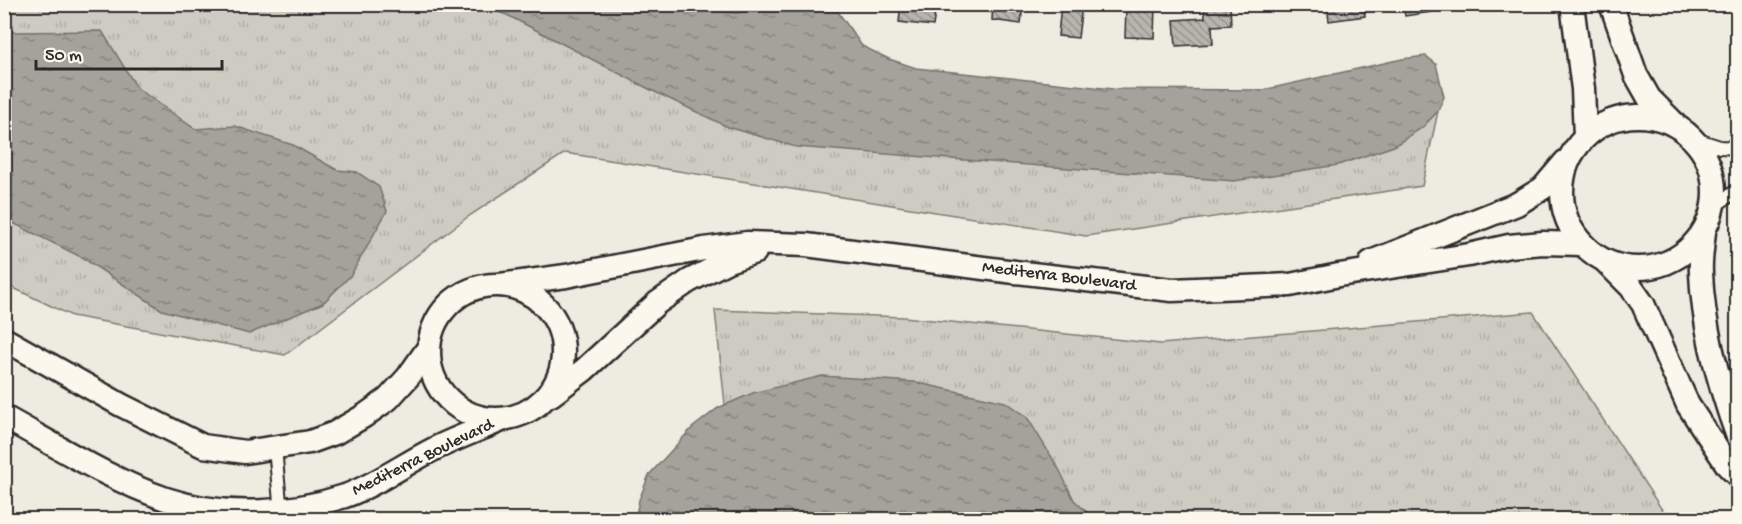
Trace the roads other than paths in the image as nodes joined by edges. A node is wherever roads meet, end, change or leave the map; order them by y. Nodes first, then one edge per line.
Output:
1 (1572, 4) edge
2 (1611, 4) edge
3 (1674, 123) junction
4 (1585, 136) junction
5 (1695, 139) junction
6 (1737, 148) edge
7 (1570, 155) junction
8 (1737, 190) edge
9 (1714, 206) junction
10 (1704, 231) junction
11 (780, 244) junction
12 (1582, 244) junction
13 (1604, 260) junction
14 (1339, 275) junction
15 (500, 285) junction
16 (4, 339) edge
17 (429, 347) junction
18 (540, 403) junction
19 (4, 417) edge
20 (504, 419) junction
21 (1737, 437) edge
22 (275, 448) junction
23 (1737, 476) edge
24 (281, 514) edge

1 - 4 street
2 - 3 street
3 - 4 street
3 - 5 street
4 - 7 street
5 - 6 lane
5 - 9 street
7 - 12 street
7 - 14 street, Mediterra Boulevard
8 - 9 lane
9 - 10 street
10 - 13 street
10 - 21 street
11 - 14 street, Mediterra Boulevard
11 - 15 street, Mediterra Boulevard
11 - 18 street, Mediterra Boulevard
12 - 13 street
12 - 14 street, Mediterra Boulevard
13 - 23 street
15 - 17 street
15 - 18 street
16 - 22 street
17 - 20 street
17 - 22 street
18 - 20 street
19 - 24 street, Mediterra Boulevard
20 - 24 street, Mediterra Boulevard
22 - 24 lane

